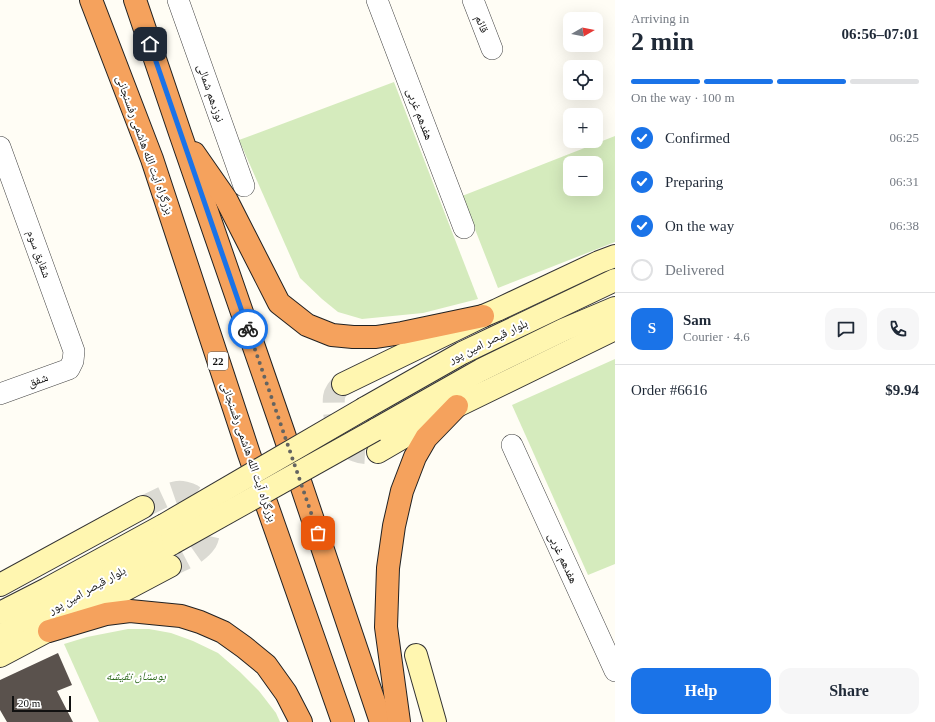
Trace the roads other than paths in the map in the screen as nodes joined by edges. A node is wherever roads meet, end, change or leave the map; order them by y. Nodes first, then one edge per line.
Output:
1 (91, 0) edge
2 (135, 0) edge
3 (178, 0) edge
4 (377, 0) edge
5 (473, 0) edge
6 (492, 49) dead end
7 (180, 133) junction
8 (0, 147) edge
9 (244, 186) dead end
10 (464, 228) dead end
11 (615, 256) edge
12 (615, 280) edge
13 (615, 308) edge
14 (483, 316) junction
15 (615, 329) edge
16 (73, 361) joint
17 (342, 384) tunnel mouth
18 (0, 394) edge
19 (457, 406) junction
20 (512, 445) dead end
21 (378, 452) tunnel mouth
22 (143, 507) tunnel mouth
23 (169, 534) junction
24 (170, 566) tunnel mouth
25 (0, 585) edge
26 (0, 613) edge
27 (48, 631) junction
28 (0, 636) edge
29 (416, 655) dead end
30 (0, 656) edge
31 (615, 671) edge
32 (301, 722) edge
33 (343, 722) edge
34 (381, 722) edge
35 (399, 722) edge
36 (435, 722) edge

1 - 33 highway, بزرگراه آیت الله هاشمی رفسنجانی / 22
2 - 7 highway
3 - 9 street, نوزدهم شمالی
4 - 10 street, هفدهم غربی
5 - 6 street, قائم
7 - 14 highway
7 - 34 highway
8 - 16 street, شقایق سوم
11 - 14 main road
12 - 23 main road, بلوار قیصر امین پور, bridge
13 - 23 main road, بلوار قیصر امین پور, bridge
14 - 17 main road
15 - 19 main road
16 - 18 street, شفق
19 - 21 main road
19 - 35 highway
20 - 31 street, هفدهم غربی
22 - 25 main road
23 - 26 main road, بلوار قیصر امین پور
23 - 28 main road, بلوار قیصر امین پور
24 - 27 main road
27 - 30 main road
27 - 32 highway
29 - 36 main road

